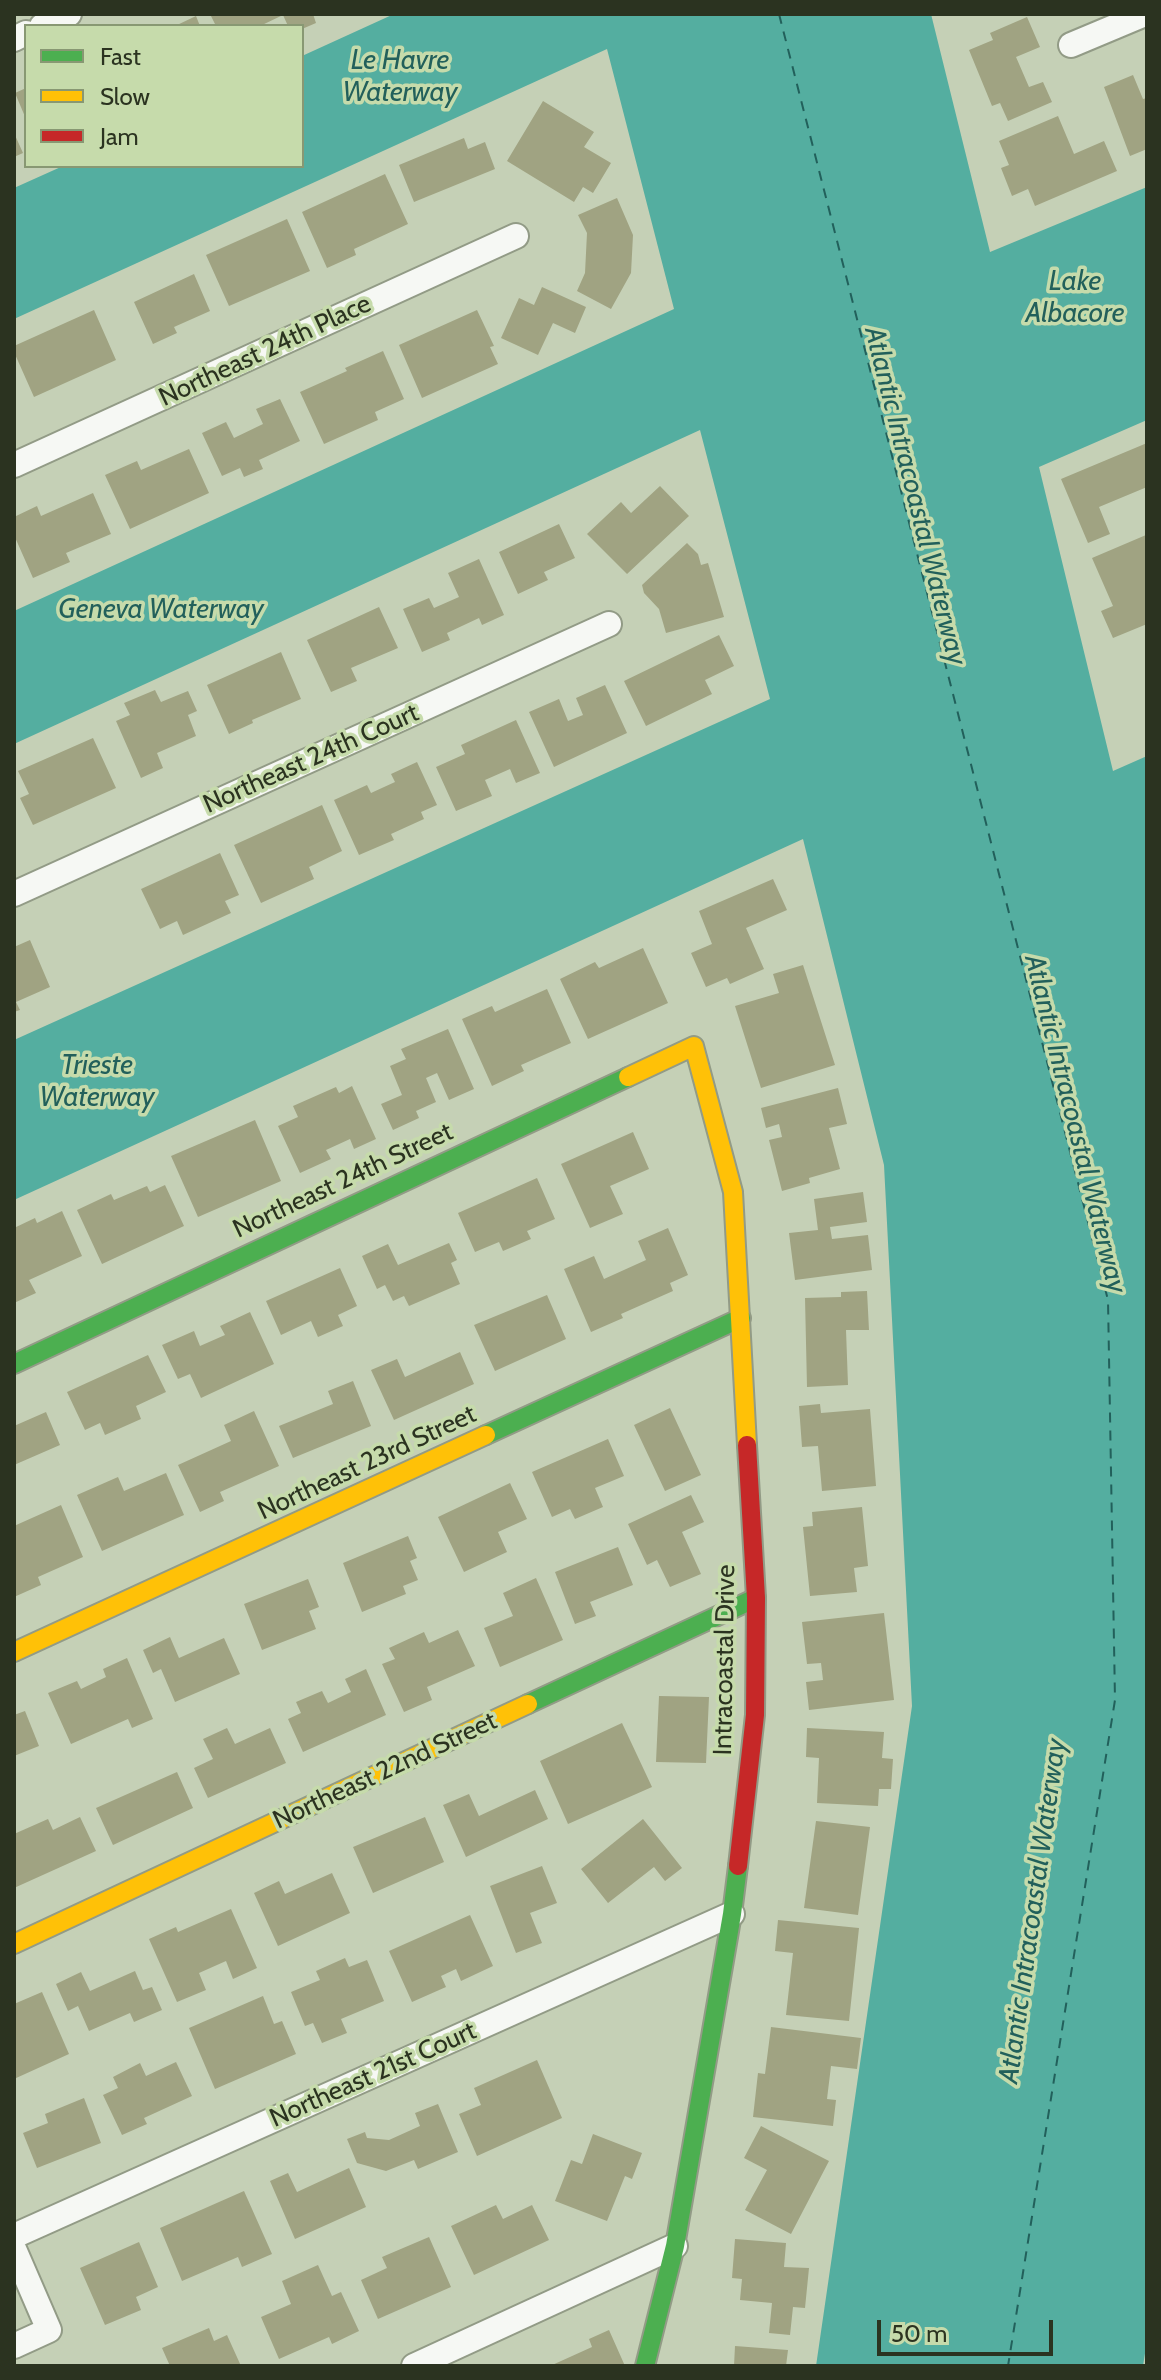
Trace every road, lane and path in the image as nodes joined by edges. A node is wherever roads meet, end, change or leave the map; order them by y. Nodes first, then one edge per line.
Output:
1 (69, 14) edge
2 (1145, 14) edge
3 (46, 24) edge
4 (1071, 45) dead end
5 (516, 236) dead end
6 (14, 465) edge
7 (609, 624) dead end
8 (14, 894) edge
9 (694, 1046) joint
10 (741, 1318) junction
11 (14, 1364) edge
12 (756, 1598) junction
13 (14, 1652) edge
14 (732, 1914) junction
15 (14, 1944) edge
16 (14, 2236) edge
17 (675, 2246) junction
18 (14, 2249) edge
19 (14, 2346) edge
20 (414, 2366) edge
21 (645, 2366) edge

1 - 3 street
2 - 4 street
5 - 6 street, Northeast 24th Place
7 - 8 street, Northeast 24th Court
9 - 10 street, Intracoastal Drive
9 - 11 street, Northeast 24th Street
10 - 12 street, Intracoastal Drive
10 - 13 street, Northeast 23rd Street
12 - 14 street, Intracoastal Drive
12 - 15 street, Northeast 22nd Street
14 - 16 street, Northeast 21st Court
14 - 17 street, Intracoastal Drive
17 - 20 street
17 - 21 street, Intracoastal Drive
18 - 19 street

